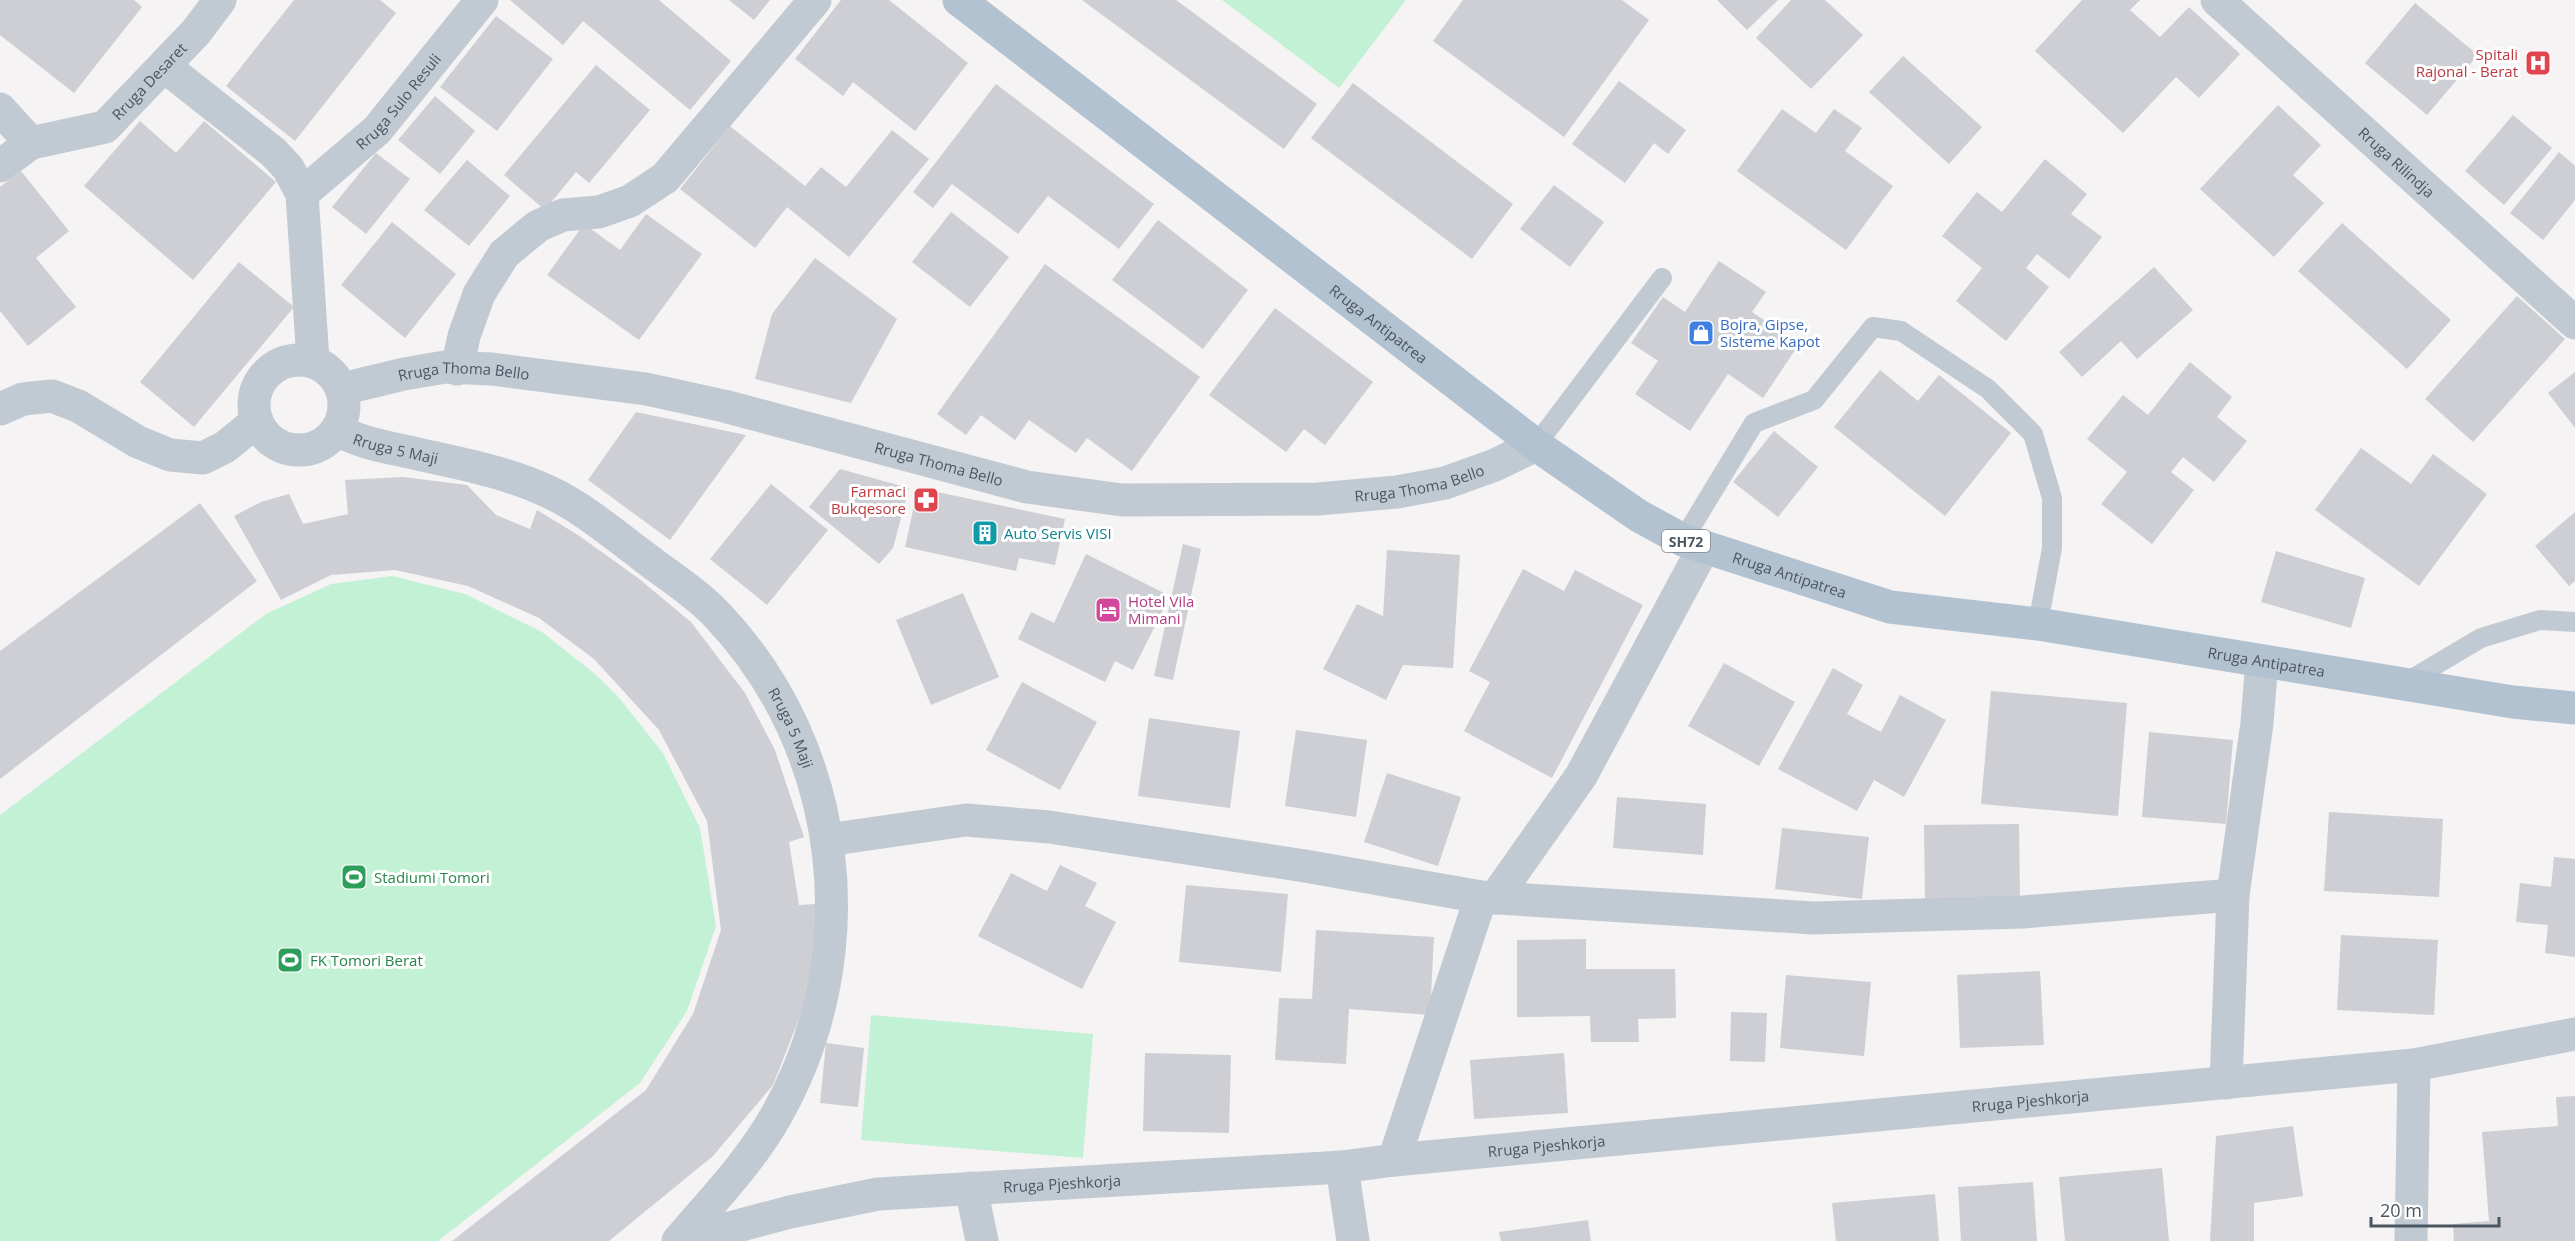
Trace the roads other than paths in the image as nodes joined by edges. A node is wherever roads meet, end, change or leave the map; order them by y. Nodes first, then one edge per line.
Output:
1 (220, 0) edge
2 (482, 0) edge
3 (815, 0) edge
4 (959, 0) edge
5 (2217, 0) edge
6 (164, 66) junction
7 (0, 109) edge
8 (31, 143) junction
9 (0, 166) edge
10 (302, 195) junction
11 (1662, 278) dead end
12 (2575, 322) edge
13 (314, 362) junction
14 (457, 369) junction
15 (342, 389) junction
16 (1, 409) edge
17 (257, 421) junction
18 (337, 430) junction
19 (1536, 445) junction
20 (1694, 544) junction
21 (2575, 622) edge
22 (2038, 624) junction
23 (2262, 661) junction
24 (2405, 683) junction
25 (2575, 708) edge
26 (828, 840) junction
27 (2233, 895) junction
28 (1488, 898) junction
29 (2575, 1034) edge
30 (2414, 1065) junction
31 (2226, 1083) junction
32 (1394, 1160) junction
33 (1342, 1167) junction
34 (971, 1188) junction
35 (680, 1241) edge
36 (981, 1241) edge
37 (1353, 1241) edge
38 (2411, 1241) edge

1 - 6 street, Rruga Desaret
2 - 10 street, Rruga Sulo Resuli
3 - 14 street
4 - 19 main road, Rruga Antipatrea / SH72
5 - 12 street, Rruga Rilindja
6 - 8 street, Rruga Desaret
6 - 10 street
7 - 8 street
8 - 9 street, Rruga Desaret
10 - 13 street
11 - 19 lane
13 - 15 street
13 - 17 street
14 - 15 street, Rruga Thoma Bello
14 - 19 street, Rruga Thoma Bello
15 - 18 street
16 - 17 street
17 - 18 street
18 - 26 street, Rruga 5 Maji
19 - 20 main road, Rruga Antipatrea / SH72
20 - 22 main road, Rruga Antipatrea / SH72
20 - 22 lane
20 - 28 street
21 - 24 lane
22 - 23 main road, Rruga Antipatrea / SH72
23 - 24 main road, Rruga Antipatrea / SH72
23 - 27 street
24 - 25 main road, Rruga Antipatrea / SH72
26 - 28 street
26 - 35 street, Rruga 5 Maji
27 - 28 street
27 - 31 street
28 - 32 street
29 - 30 street, Rruga Pjeshkorja
30 - 31 street, Rruga Pjeshkorja
30 - 38 street
31 - 32 street, Rruga Pjeshkorja
32 - 33 street, Rruga Pjeshkorja
33 - 34 street, Rruga Pjeshkorja
33 - 37 street
34 - 35 street, Rruga Pjeshkorja
34 - 36 street

